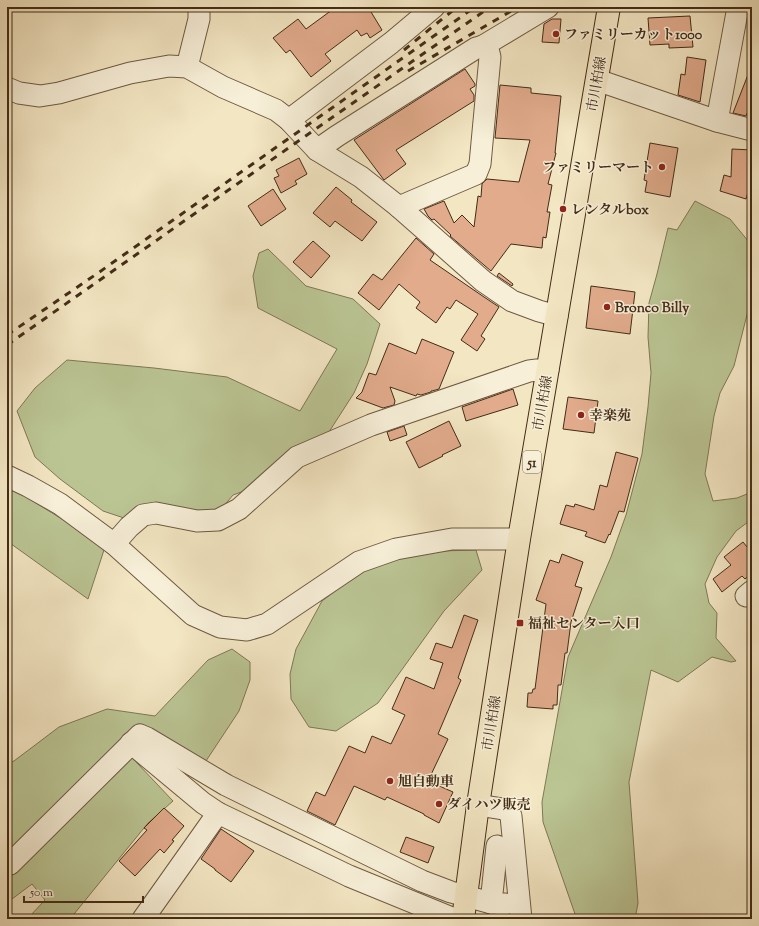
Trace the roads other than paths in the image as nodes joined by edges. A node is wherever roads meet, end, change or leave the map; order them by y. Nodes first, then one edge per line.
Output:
1 (200, 7) edge
2 (434, 7) edge
3 (548, 7) edge
4 (609, 7) edge
5 (738, 7) edge
6 (483, 46) junction
7 (187, 67) junction
8 (597, 80) junction
9 (7, 88) edge
10 (289, 120) junction
11 (717, 121) junction
12 (752, 130) edge
13 (317, 150) junction
14 (399, 207) junction
15 (557, 316) junction
16 (548, 370) junction
17 (7, 476) edge
18 (519, 539) junction
19 (114, 544) junction
20 (131, 743) junction
21 (478, 805) junction
22 (218, 813) junction
23 (499, 846) junction
24 (10, 864) dead end
25 (491, 902) junction
26 (520, 912) edge
27 (142, 919) edge
28 (454, 919) edge
29 (463, 919) edge

1 - 7 street
2 - 10 street
3 - 6 street
4 - 8 main road, 市川柏線 / 51
5 - 11 street
6 - 13 street
6 - 14 street
7 - 9 street
7 - 10 street
8 - 11 street
8 - 15 main road, 市川柏線 / 51
10 - 13 street
11 - 12 street
13 - 14 street
14 - 15 street
15 - 16 main road, 市川柏線 / 51
16 - 18 main road, 市川柏線 / 51
16 - 19 street
17 - 19 street
18 - 19 street
18 - 21 main road, 市川柏線 / 51
20 - 22 street
20 - 24 street
20 - 25 street
21 - 23 street
21 - 29 main road, 市川柏線 / 51
22 - 27 street
22 - 28 street
23 - 25 street
23 - 26 street
25 - 26 street

